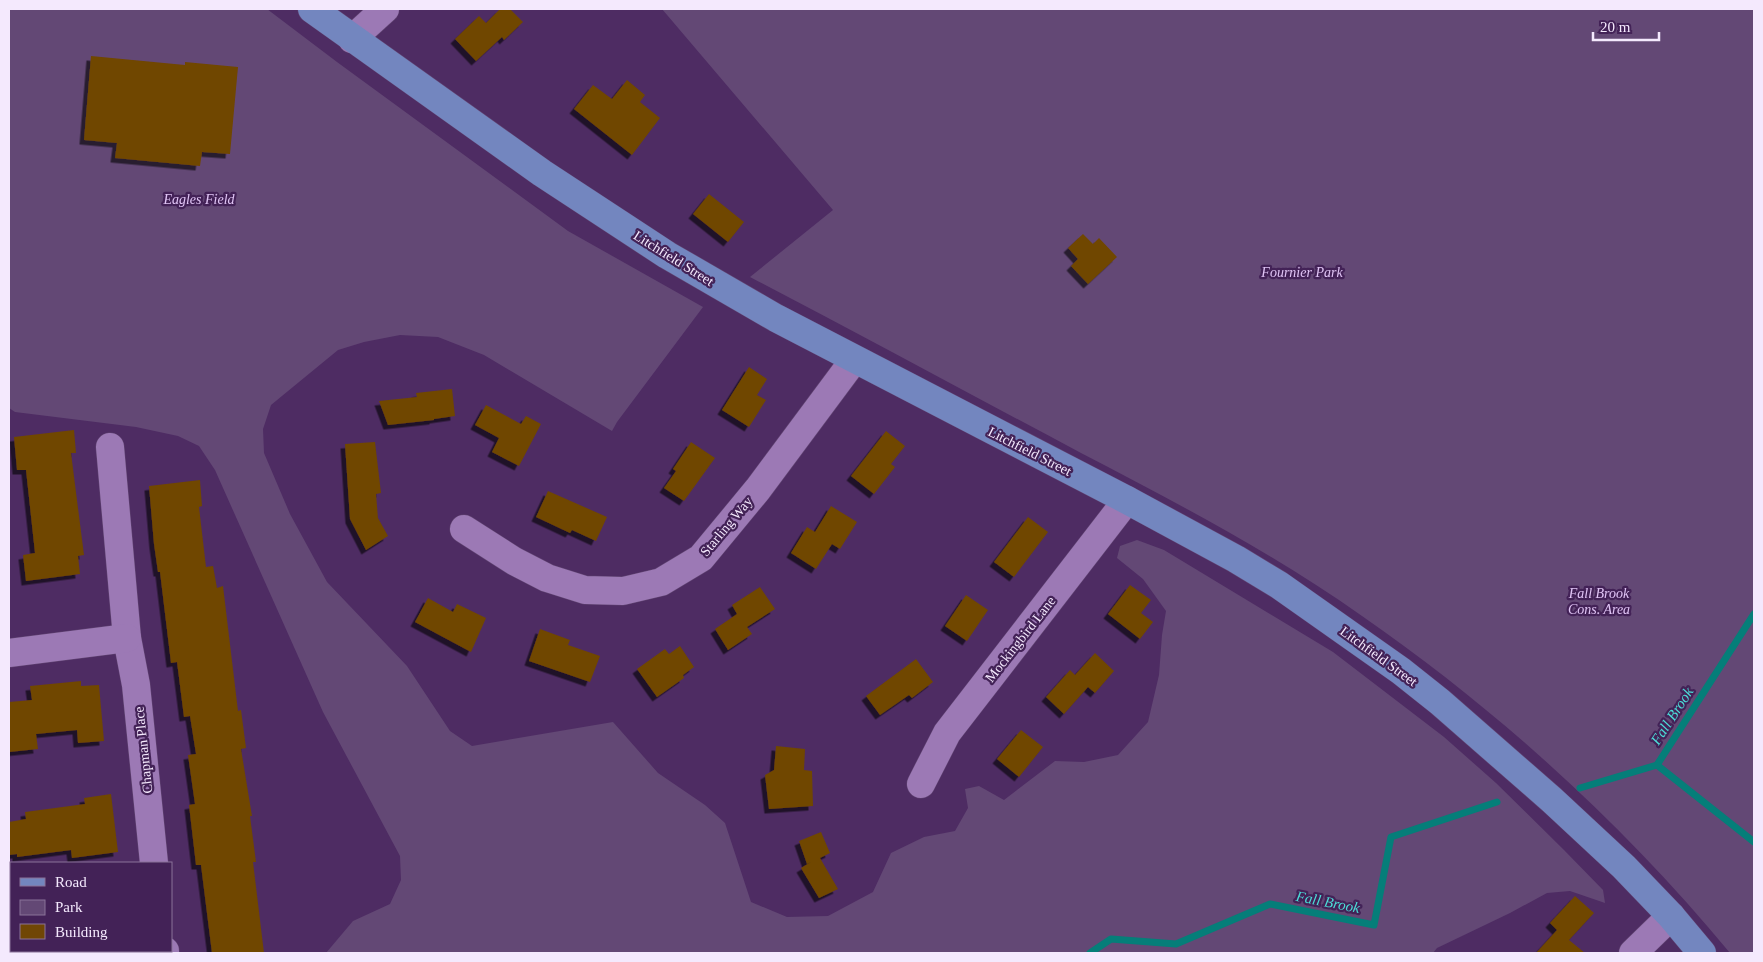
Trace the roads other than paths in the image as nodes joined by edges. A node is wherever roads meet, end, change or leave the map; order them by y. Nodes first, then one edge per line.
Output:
1 (312, 9) edge
2 (385, 9) edge
3 (352, 39) junction
4 (854, 360) junction
5 (110, 447) dead end
6 (1127, 500) junction
7 (464, 530) dead end
8 (127, 638) junction
9 (9, 653) edge
10 (921, 784) dead end
11 (154, 862) edge
12 (1671, 916) junction
13 (1633, 953) edge
14 (1702, 953) edge

1 - 3 main road, Litchfield Street
2 - 3 street
3 - 4 main road, Litchfield Street
4 - 6 main road, Litchfield Street
4 - 7 street, Starling Way
5 - 8 street, Chapman Place
6 - 10 street, Mockingbird Lane
6 - 12 main road, Litchfield Street
8 - 9 street
8 - 11 street, Chapman Place
12 - 13 street
12 - 14 main road, Litchfield Street

